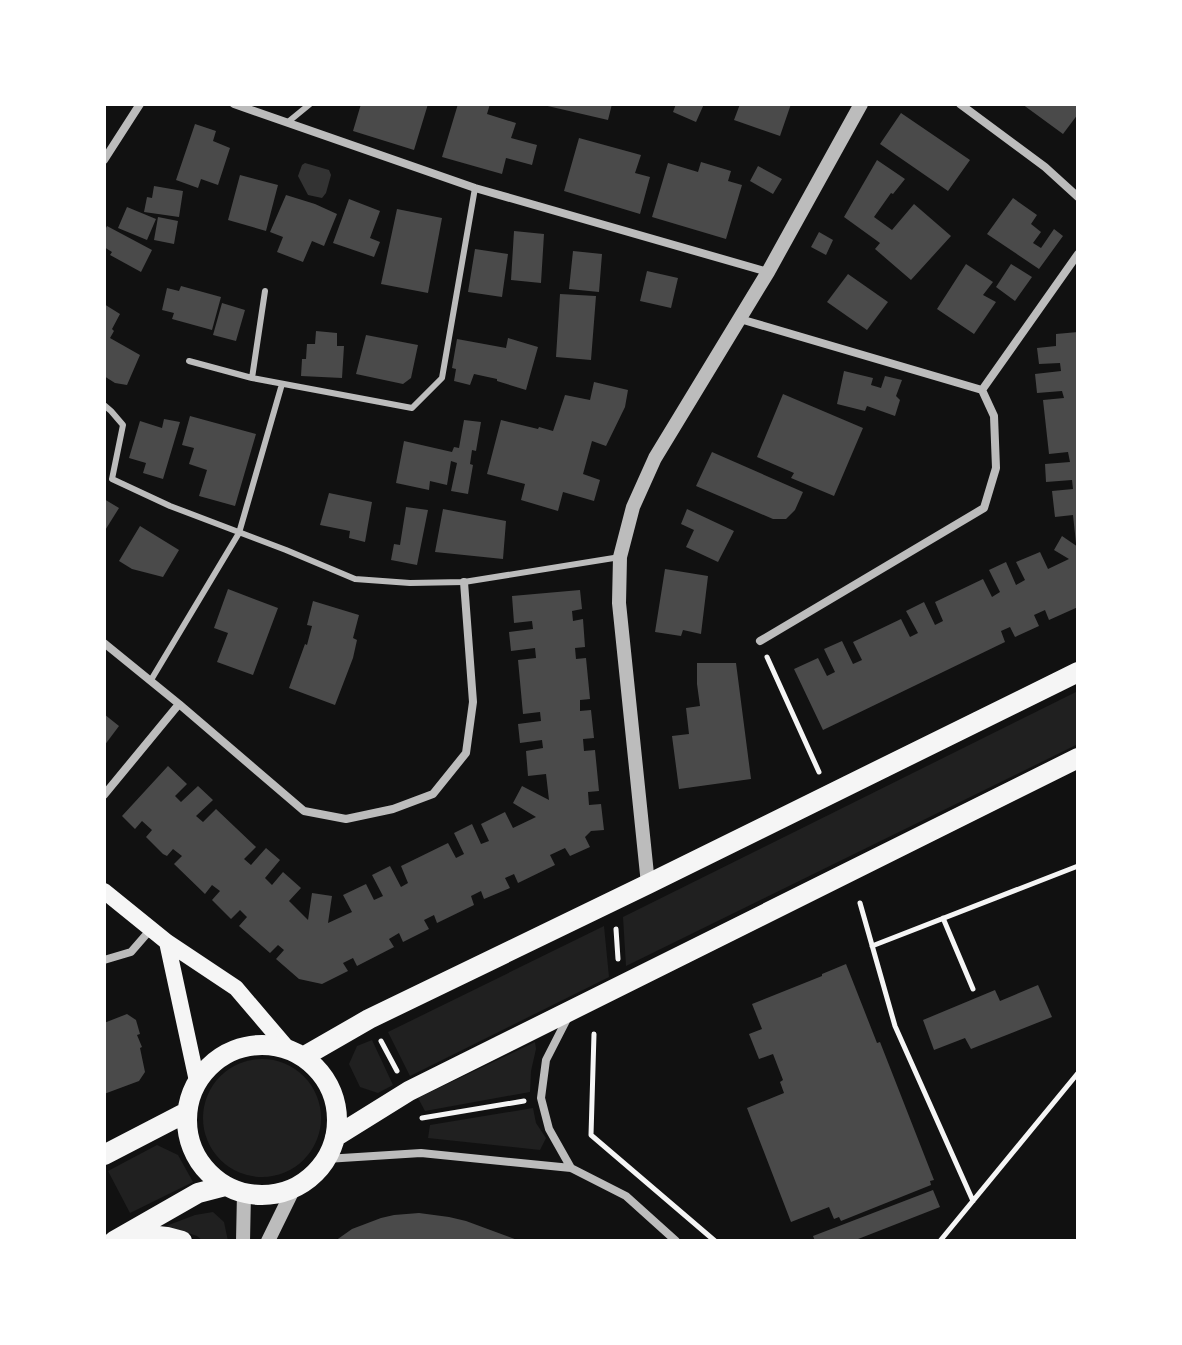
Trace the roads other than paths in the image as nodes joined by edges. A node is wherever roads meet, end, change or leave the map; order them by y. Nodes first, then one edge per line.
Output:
1 (140, 104) edge
2 (234, 104) edge
3 (310, 104) edge
4 (861, 104) edge
5 (960, 104) edge
6 (288, 122) junction
7 (104, 160) edge
8 (475, 188) junction
9 (1078, 197) edge
10 (1078, 254) edge
11 (768, 272) junction
12 (265, 291) dead end
13 (740, 319) junction
14 (189, 361) dead end
15 (252, 378) junction
16 (282, 384) junction
17 (982, 390) junction
18 (104, 405) edge
19 (239, 533) junction
20 (620, 557) junction
21 (464, 582) junction
22 (760, 641) road end
23 (104, 643) edge
24 (1078, 672) edge
25 (151, 680) junction
26 (179, 704) junction
27 (1078, 758) edge
28 (104, 795) edge
29 (648, 884) junction
30 (104, 891) edge
31 (151, 929) junction
32 (167, 942) junction
33 (104, 960) edge
34 (572, 1010) junction
35 (295, 1053) junction
36 (197, 1081) junction
37 (187, 1112) junction
38 (335, 1137) junction
39 (104, 1155) edge
40 (326, 1159) junction
41 (571, 1168) junction
42 (294, 1188) junction
43 (235, 1190) junction
44 (121, 1237) edge
45 (182, 1241) edge
46 (243, 1241) edge
47 (268, 1241) edge
48 (676, 1241) edge

1 - 7 street
2 - 6 street
3 - 6 lane
4 - 11 street
5 - 9 street
6 - 8 street
8 - 11 street
8 - 16 lane
10 - 17 street
11 - 13 street
12 - 15 lane
13 - 17 street
13 - 20 street
14 - 15 lane
15 - 16 lane
16 - 19 lane
17 - 22 street
18 - 19 lane
19 - 21 lane
19 - 25 lane
20 - 21 lane
20 - 29 street
21 - 26 street
23 - 25 street
24 - 29 main road
25 - 26 street
26 - 28 street
27 - 34 main road
29 - 35 main road
30 - 31 main road
31 - 32 main road
31 - 33 street
32 - 35 main road
32 - 36 main road
34 - 38 main road
34 - 41 street
35 - 36 main road
35 - 38 main road
36 - 37 main road
37 - 39 main road
37 - 43 main road
38 - 40 main road
40 - 41 street
40 - 42 main road
41 - 48 street
42 - 43 main road
42 - 47 street
43 - 44 main road
43 - 46 street
44 - 45 main road

